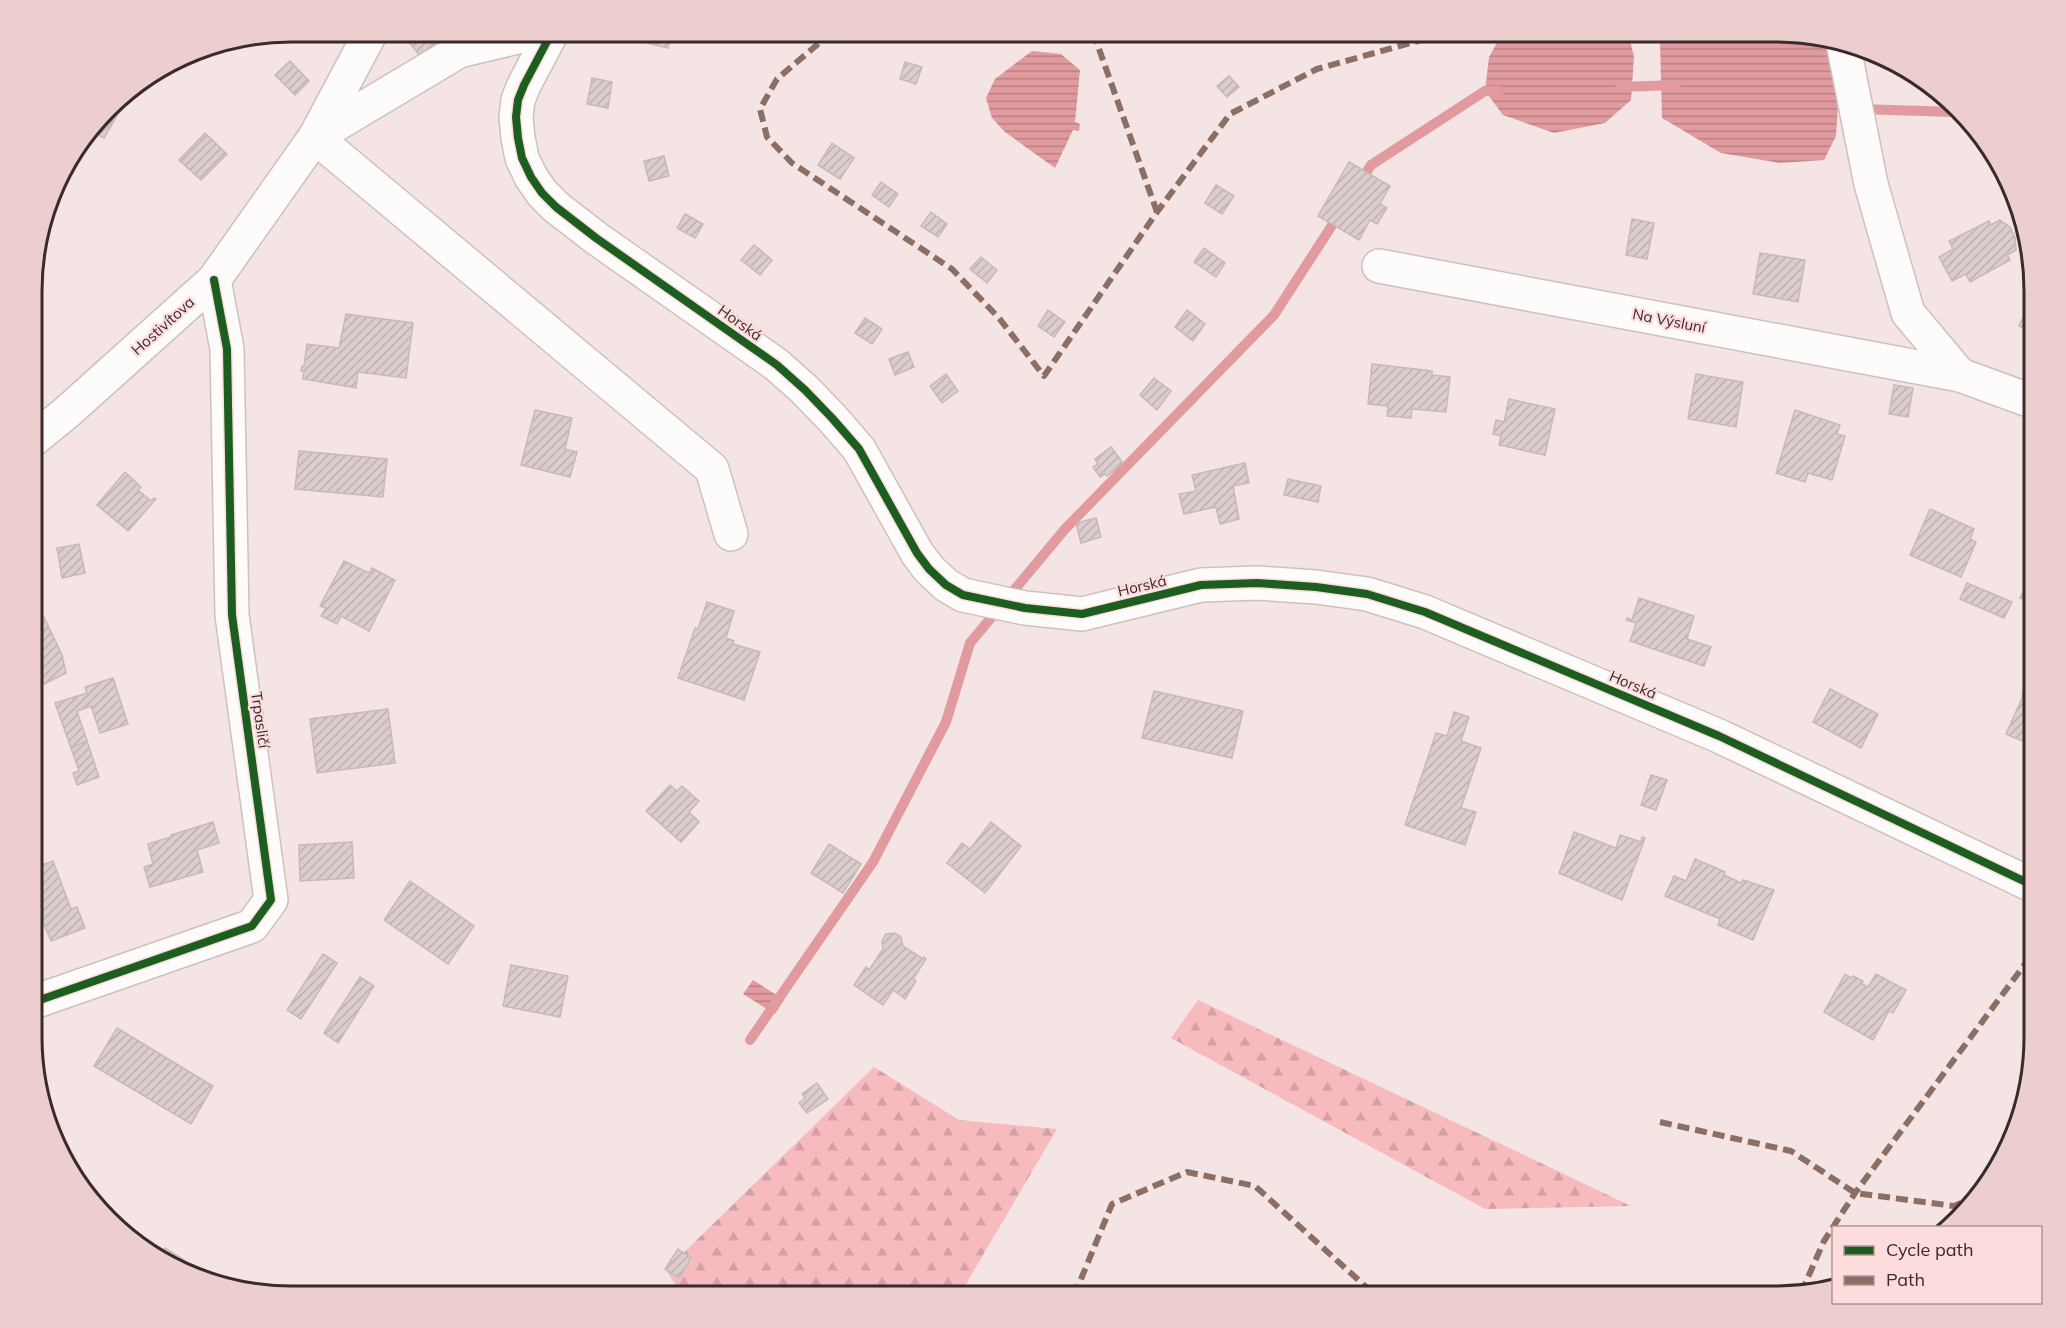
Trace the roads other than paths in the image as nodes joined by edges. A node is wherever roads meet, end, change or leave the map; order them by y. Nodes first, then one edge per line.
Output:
1 (366, 42) edge
2 (497, 42) edge
3 (547, 42) edge
4 (1845, 52) edge
5 (315, 137) junction
6 (1379, 266) dead end
7 (214, 280) junction
8 (1960, 375) junction
9 (2024, 398) edge
10 (42, 432) edge
11 (731, 534) dead end
12 (2024, 881) edge
13 (42, 999) edge

1 - 5 street, Hostivítova
2 - 5 street, Hostivítova
3 - 12 street, Horská
4 - 8 street, Na Výsluní
5 - 7 street, Hostivítova
5 - 11 street
6 - 8 street, Na Výsluní
7 - 10 street, Hostivítova
7 - 13 street, Trpasličí
8 - 9 street, Na Výsluní

